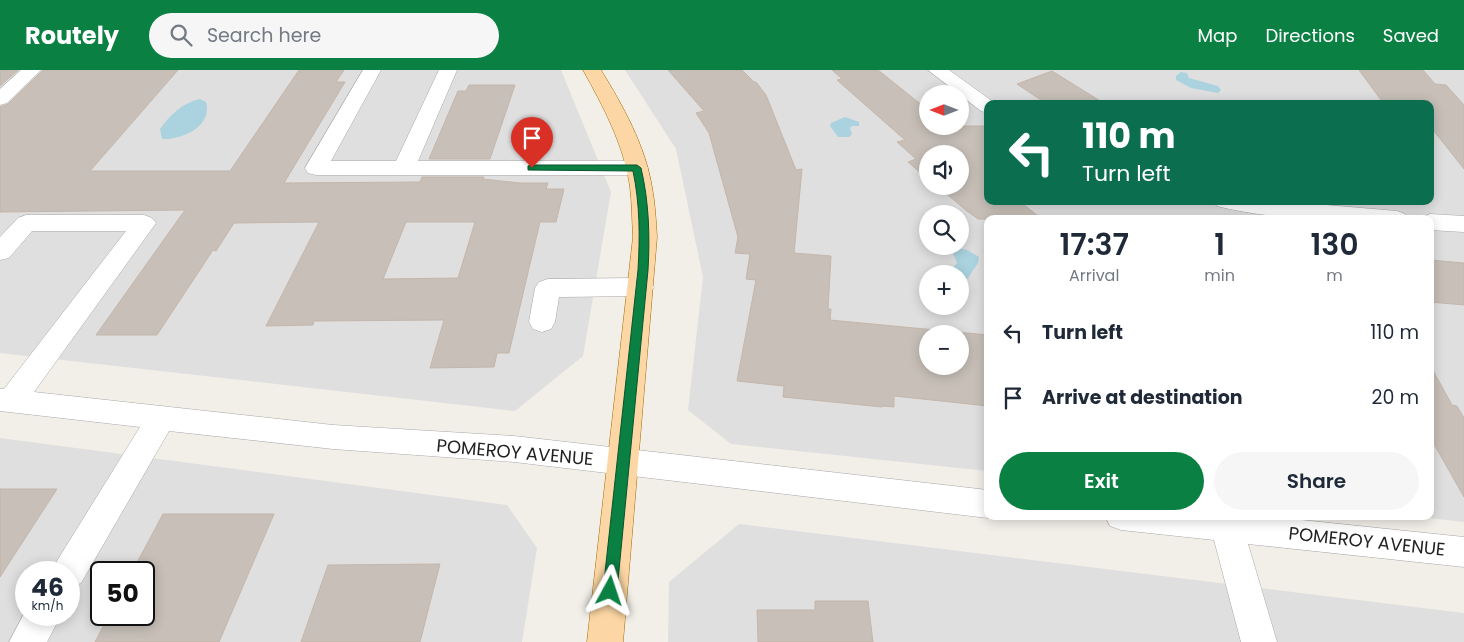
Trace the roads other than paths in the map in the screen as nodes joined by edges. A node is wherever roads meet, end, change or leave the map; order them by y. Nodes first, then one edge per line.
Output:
1 (32, 70) edge
2 (372, 70) edge
3 (448, 70) edge
4 (592, 70) edge
5 (937, 70) edge
6 (0, 99) edge
7 (984, 104) edge
8 (404, 168) junction
9 (637, 168) junction
10 (1249, 205) edge
11 (1352, 215) edge
12 (1434, 222) edge
13 (1464, 224) edge
14 (0, 252) edge
15 (641, 287) junction
16 (542, 322) dead end
17 (5, 401) edge
18 (160, 420) junction
19 (623, 463) junction
20 (984, 504) edge
21 (1164, 520) edge
22 (1226, 526) junction
23 (1464, 552) edge
24 (76, 561) edge
25 (36, 626) edge
26 (27, 642) edge
27 (605, 642) edge
28 (1259, 642) edge

1 - 6 street
2 - 8 street
3 - 8 street
4 - 9 main road
5 - 7 street
8 - 9 street
9 - 15 main road
10 - 11 street
12 - 13 street
14 - 17 street
15 - 16 street
15 - 19 main road
17 - 18 street, POMEROY AVENUE
18 - 19 street, POMEROY AVENUE
18 - 24 street
19 - 20 street, POMEROY AVENUE
19 - 27 main road
21 - 22 street, POMEROY AVENUE
22 - 23 street, POMEROY AVENUE
22 - 28 street
25 - 26 street

